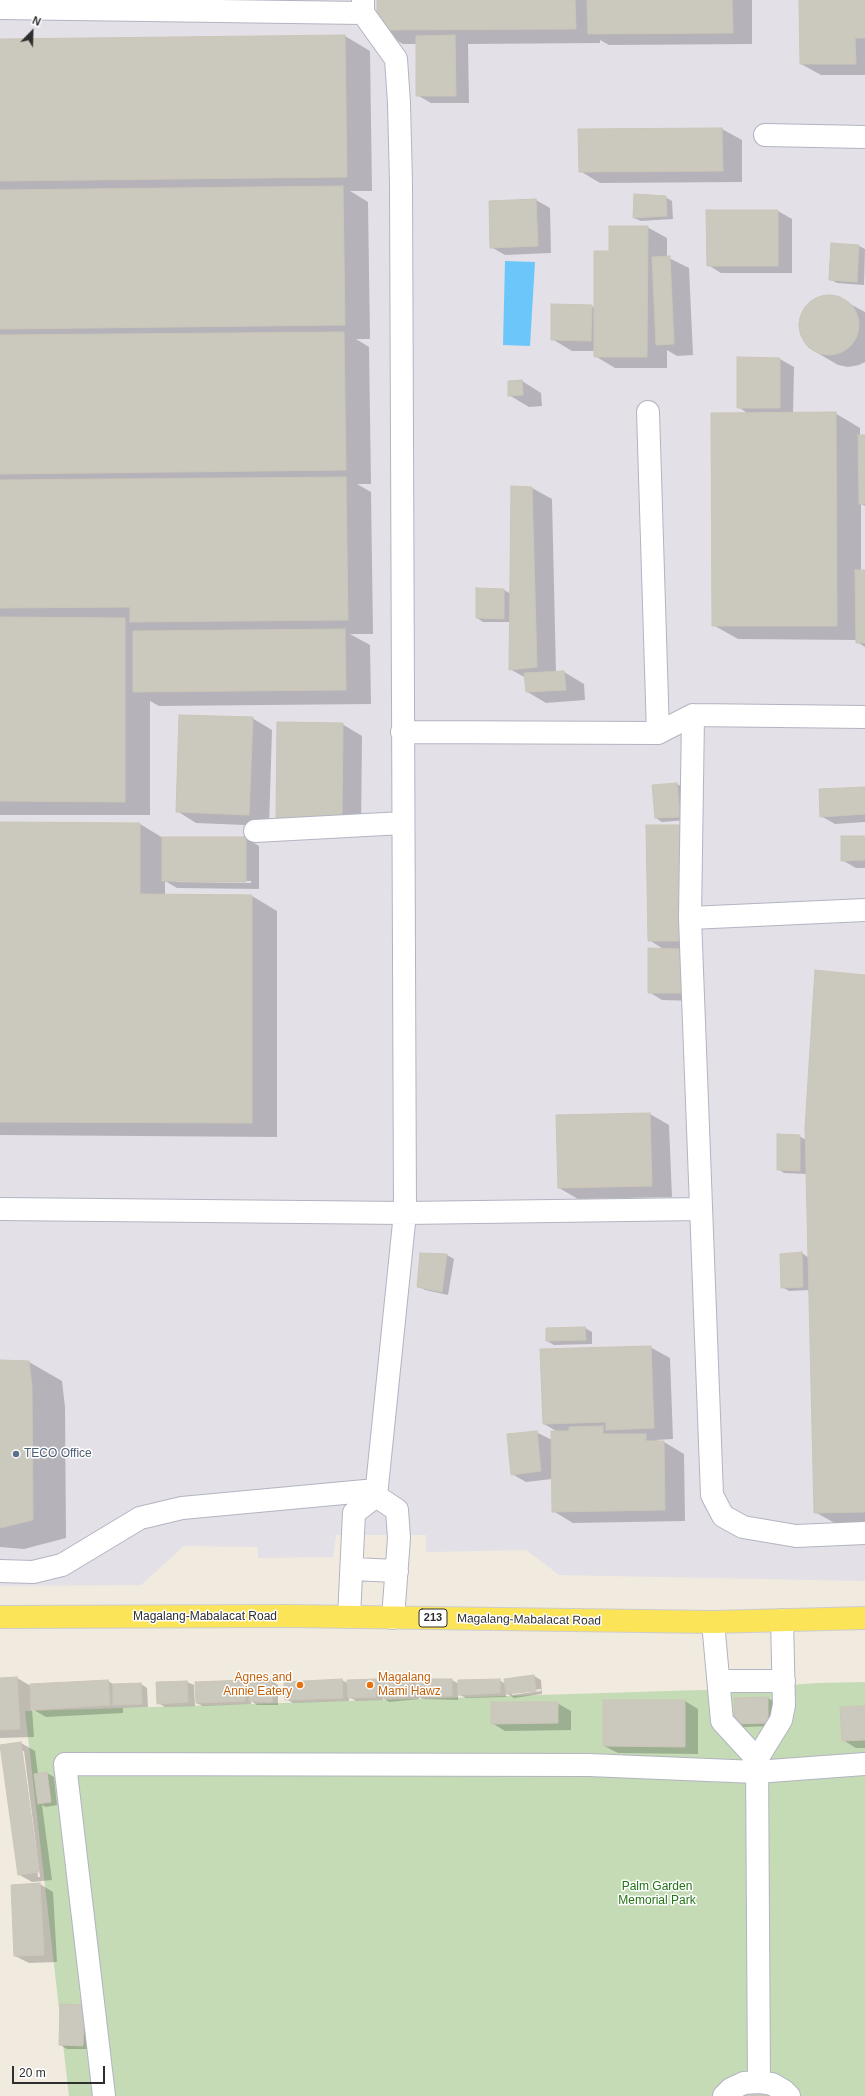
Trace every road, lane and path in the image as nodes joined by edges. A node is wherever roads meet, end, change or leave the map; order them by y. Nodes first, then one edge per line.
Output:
1 (49, 4) edge
2 (363, 7) edge
3 (0, 8) edge
4 (765, 135) dead end
5 (865, 137) edge
6 (648, 412) dead end
7 (693, 715) junction
8 (865, 717) edge
9 (402, 732) junction
10 (658, 733) junction
11 (403, 824) junction
12 (255, 831) dead end
13 (865, 910) edge
14 (690, 918) junction
15 (0, 1209) edge
16 (701, 1209) junction
17 (405, 1213) junction
18 (376, 1493) junction
19 (865, 1533) edge
20 (352, 1569) junction
21 (0, 1570) edge
22 (397, 1571) junction
23 (0, 1617) edge
24 (349, 1617) junction
25 (393, 1618) junction
26 (865, 1618) edge
27 (782, 1620) junction
28 (713, 1622) junction
29 (719, 1680) junction
30 (784, 1680) junction
31 (865, 1764) edge
32 (756, 1766) junction
33 (759, 2082) junction
34 (104, 2096) edge
35 (724, 2096) edge
36 (788, 2096) edge

1 - 2 lane
1 - 3 lane
2 - 9 lane
4 - 5 lane
6 - 10 lane
7 - 8 lane
7 - 10 lane
7 - 14 lane
9 - 10 lane
9 - 11 lane
11 - 12 lane
11 - 17 lane
13 - 14 lane
14 - 16 lane
15 - 17 lane
16 - 17 lane
16 - 19 lane
17 - 18 lane
18 - 20 lane
18 - 21 lane
18 - 22 lane
20 - 22 lane
20 - 24 lane
22 - 25 lane
23 - 24 main road, Magalang-Mabalacat Road / 213
24 - 25 main road, Magalang-Mabalacat Road / 213
25 - 28 main road, Magalang-Mabalacat Road / 213
26 - 27 main road, Magalang-Mabalacat Road / 213
27 - 28 main road, Magalang-Mabalacat Road / 213
27 - 30 lane
28 - 29 lane
29 - 30 lane
29 - 32 lane
30 - 32 lane
31 - 32 lane
32 - 33 lane
32 - 34 lane
33 - 35 lane
33 - 36 lane

